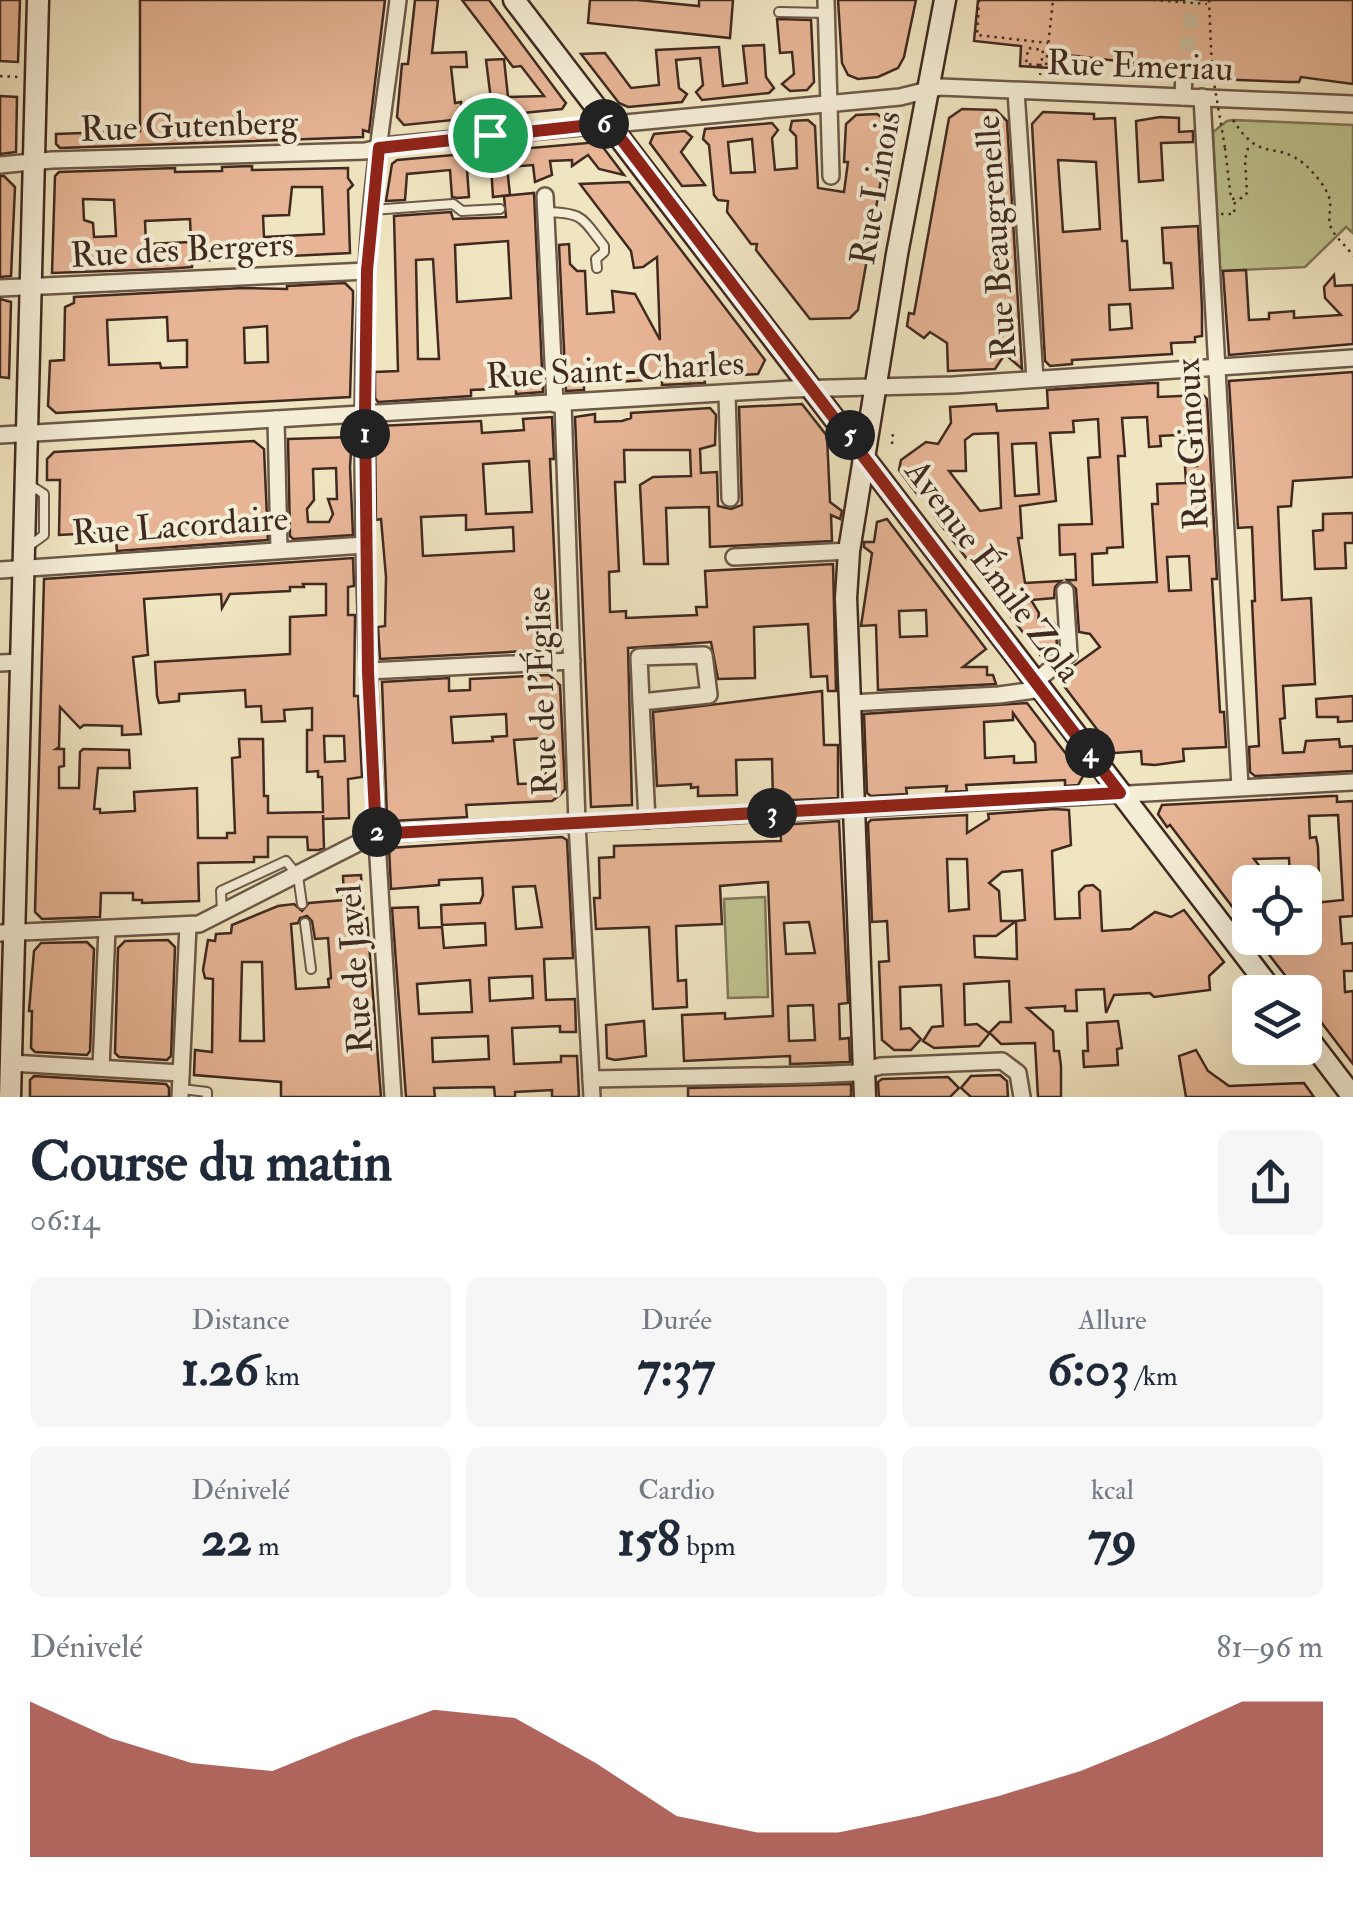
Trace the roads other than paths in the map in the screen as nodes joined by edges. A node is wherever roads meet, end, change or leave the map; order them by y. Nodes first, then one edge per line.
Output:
1 (38, 0) edge
2 (398, 0) edge
3 (514, 0) edge
4 (945, 0) edge
5 (826, 6) edge
6 (779, 12) dead end
7 (1184, 74) tunnel mouth
8 (926, 91) junction
9 (1016, 91) junction
10 (1182, 96) junction
11 (1202, 98) junction
12 (829, 103) junction
13 (1353, 104) edge
14 (609, 123) junction
15 (379, 148) junction
16 (34, 162) junction
17 (0, 165) edge
18 (831, 176) dead end
19 (545, 204) joint
20 (500, 209) dead end
21 (372, 210) junction
22 (597, 268) dead end
23 (367, 270) junction
24 (30, 286) junction
25 (0, 288) edge
26 (1353, 358) edge
27 (1218, 366) junction
28 (1035, 379) junction
29 (814, 388) junction
30 (876, 388) junction
31 (726, 394) junction
32 (559, 403) junction
33 (365, 414) junction
34 (276, 419) junction
35 (28, 433) junction
36 (0, 434) edge
37 (864, 454) junction
38 (730, 498) dead end
39 (365, 545) junction
40 (279, 549) junction
41 (849, 551) junction
42 (734, 557) dead end
43 (26, 558) junction
44 (0, 570) edge
45 (1065, 592) dead end
46 (572, 661) junction
47 (22, 662) junction
48 (0, 663) edge
49 (368, 672) junction
50 (1039, 685) junction
51 (641, 702) junction
52 (851, 704) junction
53 (1353, 782) edge
54 (1240, 787) junction
55 (1120, 793) junction
56 (854, 810) junction
57 (647, 820) junction
58 (577, 823) junction
59 (376, 834) junction
60 (9, 843) edge
61 (298, 876) junction
62 (302, 904) dead end
63 (304, 922) dead end
64 (188, 926) junction
65 (107, 929) junction
66 (7, 932) edge
67 (311, 969) dead end
68 (1260, 975) edge
69 (1322, 1056) edge
70 (11, 1063) junction
71 (101, 1068) junction
72 (865, 1071) junction
73 (591, 1079) junction
74 (180, 1086) edge
75 (10, 1097) edge
76 (207, 1097) edge
77 (393, 1097) edge
78 (592, 1097) edge
79 (865, 1097) edge
80 (1022, 1097) edge
81 (1353, 1097) edge

1 - 16 main road
2 - 15 street, Rue de Javel
3 - 14 main road, Avenue Émile Zola
4 - 8 main road, Rue Linois
5 - 6 lane
5 - 12 street
7 - 10 street
8 - 9 street, Rue Emeriau
8 - 12 street, Rue Emeriau
8 - 30 main road, Rue Linois
9 - 10 street, Rue Emeriau
9 - 28 street, Rue Beaugrenelle
10 - 11 street, Rue Emeriau
11 - 13 street, Rue Emeriau
11 - 27 street, Rue Ginoux
12 - 14 street, Rue Emeriau
12 - 18 street
14 - 15 street, Rue Gutenberg
14 - 29 main road, Avenue Émile Zola
15 - 16 street, Rue Gutenberg
15 - 21 street, Rue de Javel
16 - 17 street, Rue Gutenberg
16 - 24 main road
19 - 22 lane
19 - 32 street, Rue de l'Église
20 - 21 lane
21 - 23 street, Rue de Javel
23 - 24 street, Rue des Bergers
23 - 33 street, Rue de Javel
24 - 25 street, Rue des Bergers
24 - 35 main road
26 - 27 street, Rue Saint-Charles
27 - 28 street, Rue Saint-Charles
27 - 54 street, Rue Ginoux
28 - 30 street, Rue Saint-Charles
29 - 30 street, Rue Saint-Charles
29 - 31 street, Rue Saint-Charles
29 - 37 main road, Avenue Émile Zola
30 - 37 main road, Rue Linois
31 - 32 street, Rue Saint-Charles
31 - 38 street
32 - 33 street, Rue Saint-Charles
32 - 46 street, Rue de l'Église
33 - 34 street, Rue Saint-Charles
33 - 39 street, Rue de Javel
34 - 35 street, Rue Saint-Charles
34 - 40 street
35 - 36 street, Rue Saint-Charles
35 - 43 main road
37 - 41 main road, Rue Linois
37 - 50 main road, Avenue Émile Zola
39 - 40 street, Rue Lacordaire
39 - 49 street, Rue de Javel
40 - 43 street, Rue Lacordaire
41 - 42 street
41 - 52 main road, Rue Linois
43 - 44 street, Rue Lacordaire
43 - 47 main road
45 - 50 street
46 - 49 street
46 - 58 street, Rue de l'Église
47 - 48 street
47 - 60 main road
49 - 59 street, Rue de Javel
50 - 52 street
50 - 55 main road, Avenue Émile Zola
51 - 51 street
51 - 57 street
52 - 56 main road, Rue Linois
53 - 54 street
54 - 55 street
55 - 56 street
55 - 68 main road, Avenue Émile Zola
56 - 57 street
56 - 72 main road, Rue Linois
57 - 58 street
58 - 59 street
58 - 73 street, Rue de l'Église
59 - 61 street
59 - 77 street, Rue de Javel
60 - 66 main road
61 - 62 lane
61 - 64 street
63 - 67 lane
64 - 65 street
64 - 74 street
65 - 66 street
65 - 71 street
66 - 70 main road
69 - 81 main road
70 - 71 street
70 - 75 main road
71 - 74 street
72 - 73 street
72 - 79 main road, Rue Linois
72 - 80 street
73 - 78 street, Rue de l'Église
74 - 76 lane

